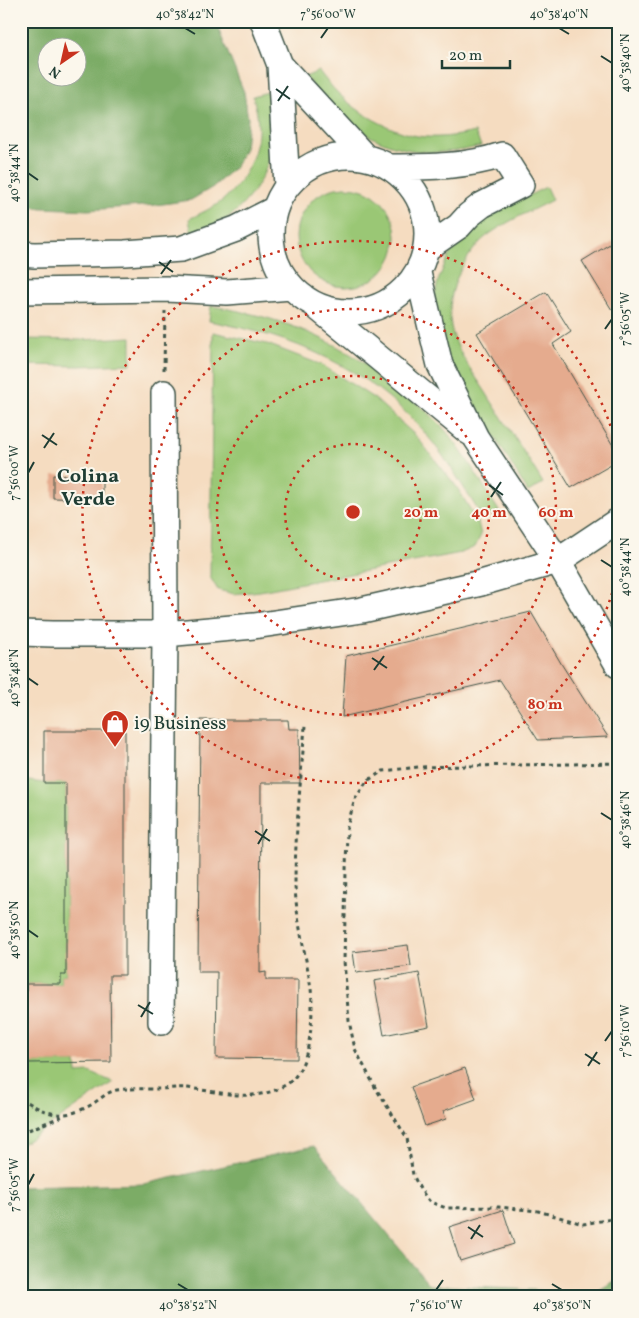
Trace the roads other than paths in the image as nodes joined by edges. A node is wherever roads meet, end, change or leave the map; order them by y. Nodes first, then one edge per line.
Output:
1 (262, 21) edge
2 (280, 65) junction
3 (365, 157) junction
4 (391, 168) junction
5 (287, 186) junction
6 (275, 209) junction
7 (427, 248) junction
8 (21, 254) edge
9 (418, 273) junction
10 (291, 287) junction
11 (21, 290) edge
12 (314, 305) junction
13 (164, 393) road end
14 (476, 438) junction
15 (618, 521) edge
16 (558, 561) junction
17 (21, 633) edge
18 (164, 634) junction
19 (618, 665) edge
20 (161, 1022) dead end

1 - 2 street
2 - 3 street
2 - 5 street
3 - 4 street
3 - 5 street
4 - 7 street
4 - 7 street
5 - 6 street
6 - 8 street
6 - 10 street
7 - 9 street
9 - 12 street
9 - 14 street
10 - 11 street
10 - 12 street
12 - 14 street
13 - 18 street
14 - 16 street
15 - 16 street
16 - 18 street
16 - 19 street
17 - 18 street
18 - 20 street

